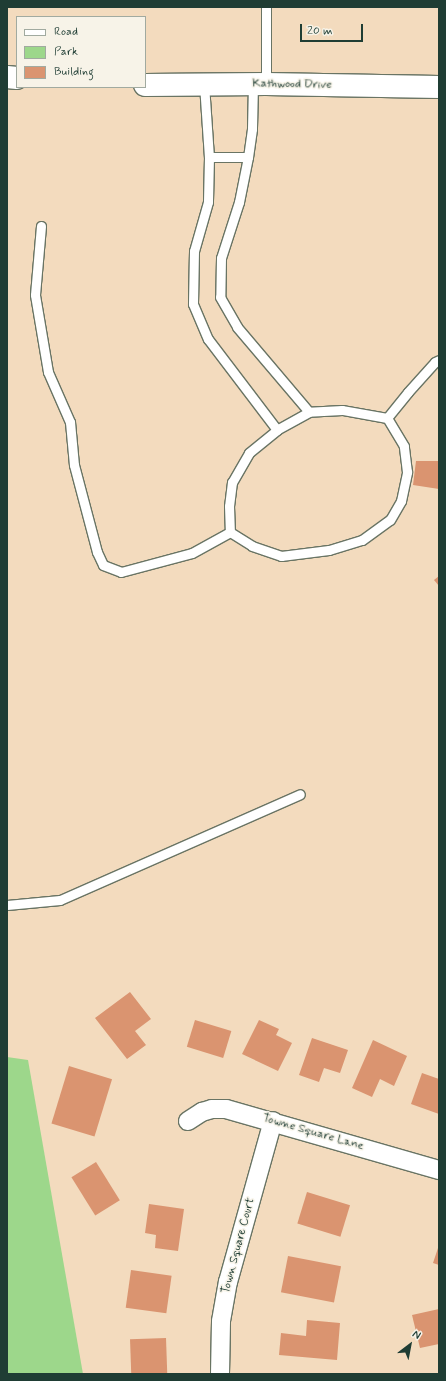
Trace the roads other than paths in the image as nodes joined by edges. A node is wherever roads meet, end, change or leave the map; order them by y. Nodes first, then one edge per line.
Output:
1 (266, 7) edge
2 (146, 84) edge
3 (204, 84) junction
4 (260, 84) junction
5 (439, 87) edge
6 (248, 157) junction
7 (209, 158) junction
8 (41, 226) dead end
9 (439, 360) edge
10 (309, 412) junction
11 (387, 418) junction
12 (277, 430) junction
13 (230, 532) junction
14 (300, 794) dead end
15 (7, 905) edge
16 (188, 1121) dead end
17 (273, 1121) junction
18 (439, 1170) edge
19 (220, 1374) edge

1 - 4 lane
2 - 3 street, Kathwood Drive
3 - 4 street, Kathwood Drive
3 - 7 lane
4 - 5 street, Kathwood Drive
4 - 6 lane
6 - 7 lane
6 - 10 lane
7 - 12 lane
8 - 13 lane
9 - 11 lane
10 - 11 lane
10 - 12 lane
11 - 13 lane
12 - 13 lane
14 - 15 lane
16 - 17 street, Towne Square Lane
17 - 18 street, Towne Square Lane
17 - 19 street, Town Square Court

